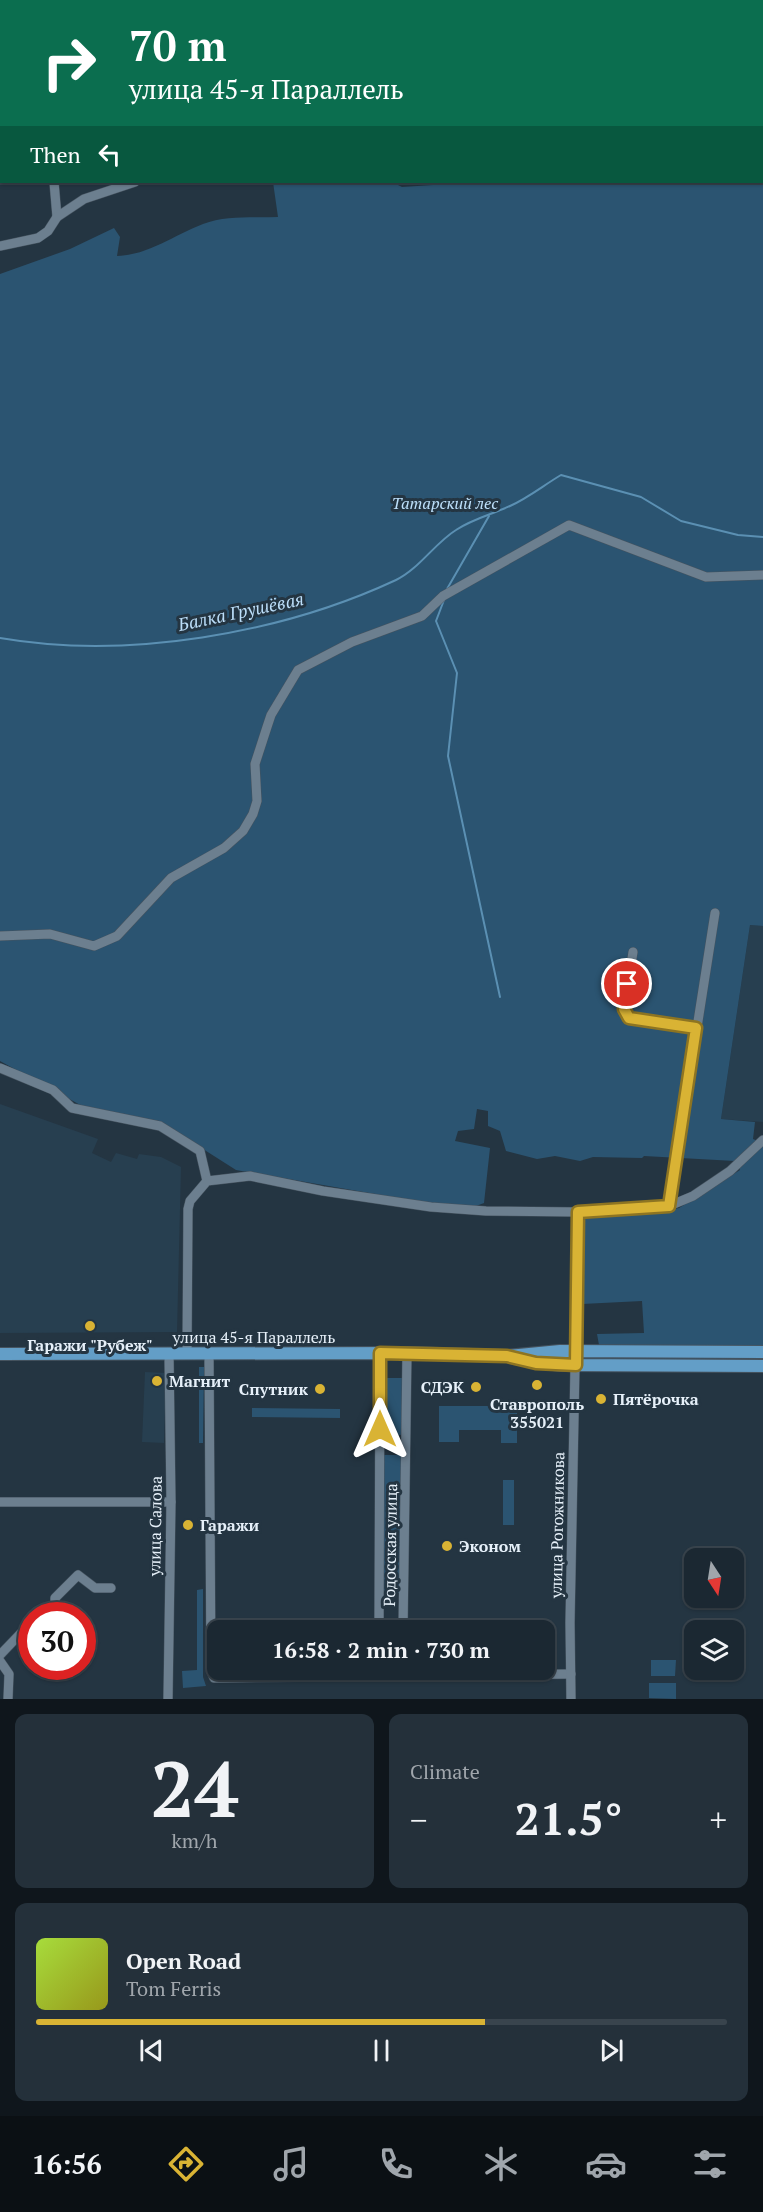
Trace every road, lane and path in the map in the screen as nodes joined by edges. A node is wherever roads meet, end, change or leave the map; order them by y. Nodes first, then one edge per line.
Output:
1 (54, 183) edge
2 (132, 183) edge
3 (57, 217) junction
4 (0, 246) edge
5 (763, 575) edge
6 (715, 913) dead end
7 (0, 936) edge
8 (633, 952) dead end
9 (696, 1028) junction
10 (0, 1068) edge
11 (763, 1140) edge
12 (207, 1181) junction
13 (669, 1206) junction
14 (578, 1212) junction
15 (575, 1351) junction
16 (763, 1352) edge
17 (380, 1353) junction
18 (407, 1353) junction
19 (0, 1354) edge
20 (170, 1354) junction
21 (187, 1354) junction
22 (209, 1354) junction
23 (507, 1356) junction
24 (576, 1365) junction
25 (763, 1366) edge
26 (0, 1502) edge
27 (171, 1502) junction
28 (111, 1588) dead end
29 (55, 1602) edge
30 (211, 1620) edge
31 (379, 1620) edge
32 (404, 1620) edge
33 (18, 1636) edge
34 (0, 1655) edge
35 (0, 1661) edge
36 (555, 1674) edge
37 (571, 1674) junction
38 (8, 1699) edge
39 (168, 1699) edge
40 (571, 1699) edge

1 - 3 street
2 - 3 street
3 - 4 street
5 - 7 street
6 - 9 street
8 - 9 street
9 - 13 street
10 - 12 street
11 - 13 street
12 - 14 street
12 - 21 street
13 - 14 street
14 - 15 street, улица Рогожникова
15 - 16 main road, улица 45-я Параллель
15 - 23 main road, улица 45-я Параллель
15 - 24 street, улица Рогожникова
17 - 18 main road, улица 45-я Параллель
17 - 22 main road, улица 45-я Параллель
17 - 31 street, Родосская улица
18 - 23 main road, улица 45-я Параллель
18 - 32 street, Родосская улица
19 - 20 main road, улица 45-я Параллель
20 - 21 main road, улица 45-я Параллель
20 - 27 street, улица Салова
21 - 22 main road, улица 45-я Параллель
22 - 30 street
23 - 24 main road, улица 45-я Параллель
24 - 25 main road, улица 45-я Параллель
24 - 37 street, улица Рогожникова
26 - 27 street
27 - 39 street, улица Салова
28 - 29 street
33 - 34 street
35 - 38 street
36 - 37 street
37 - 40 street, улица Рогожникова

